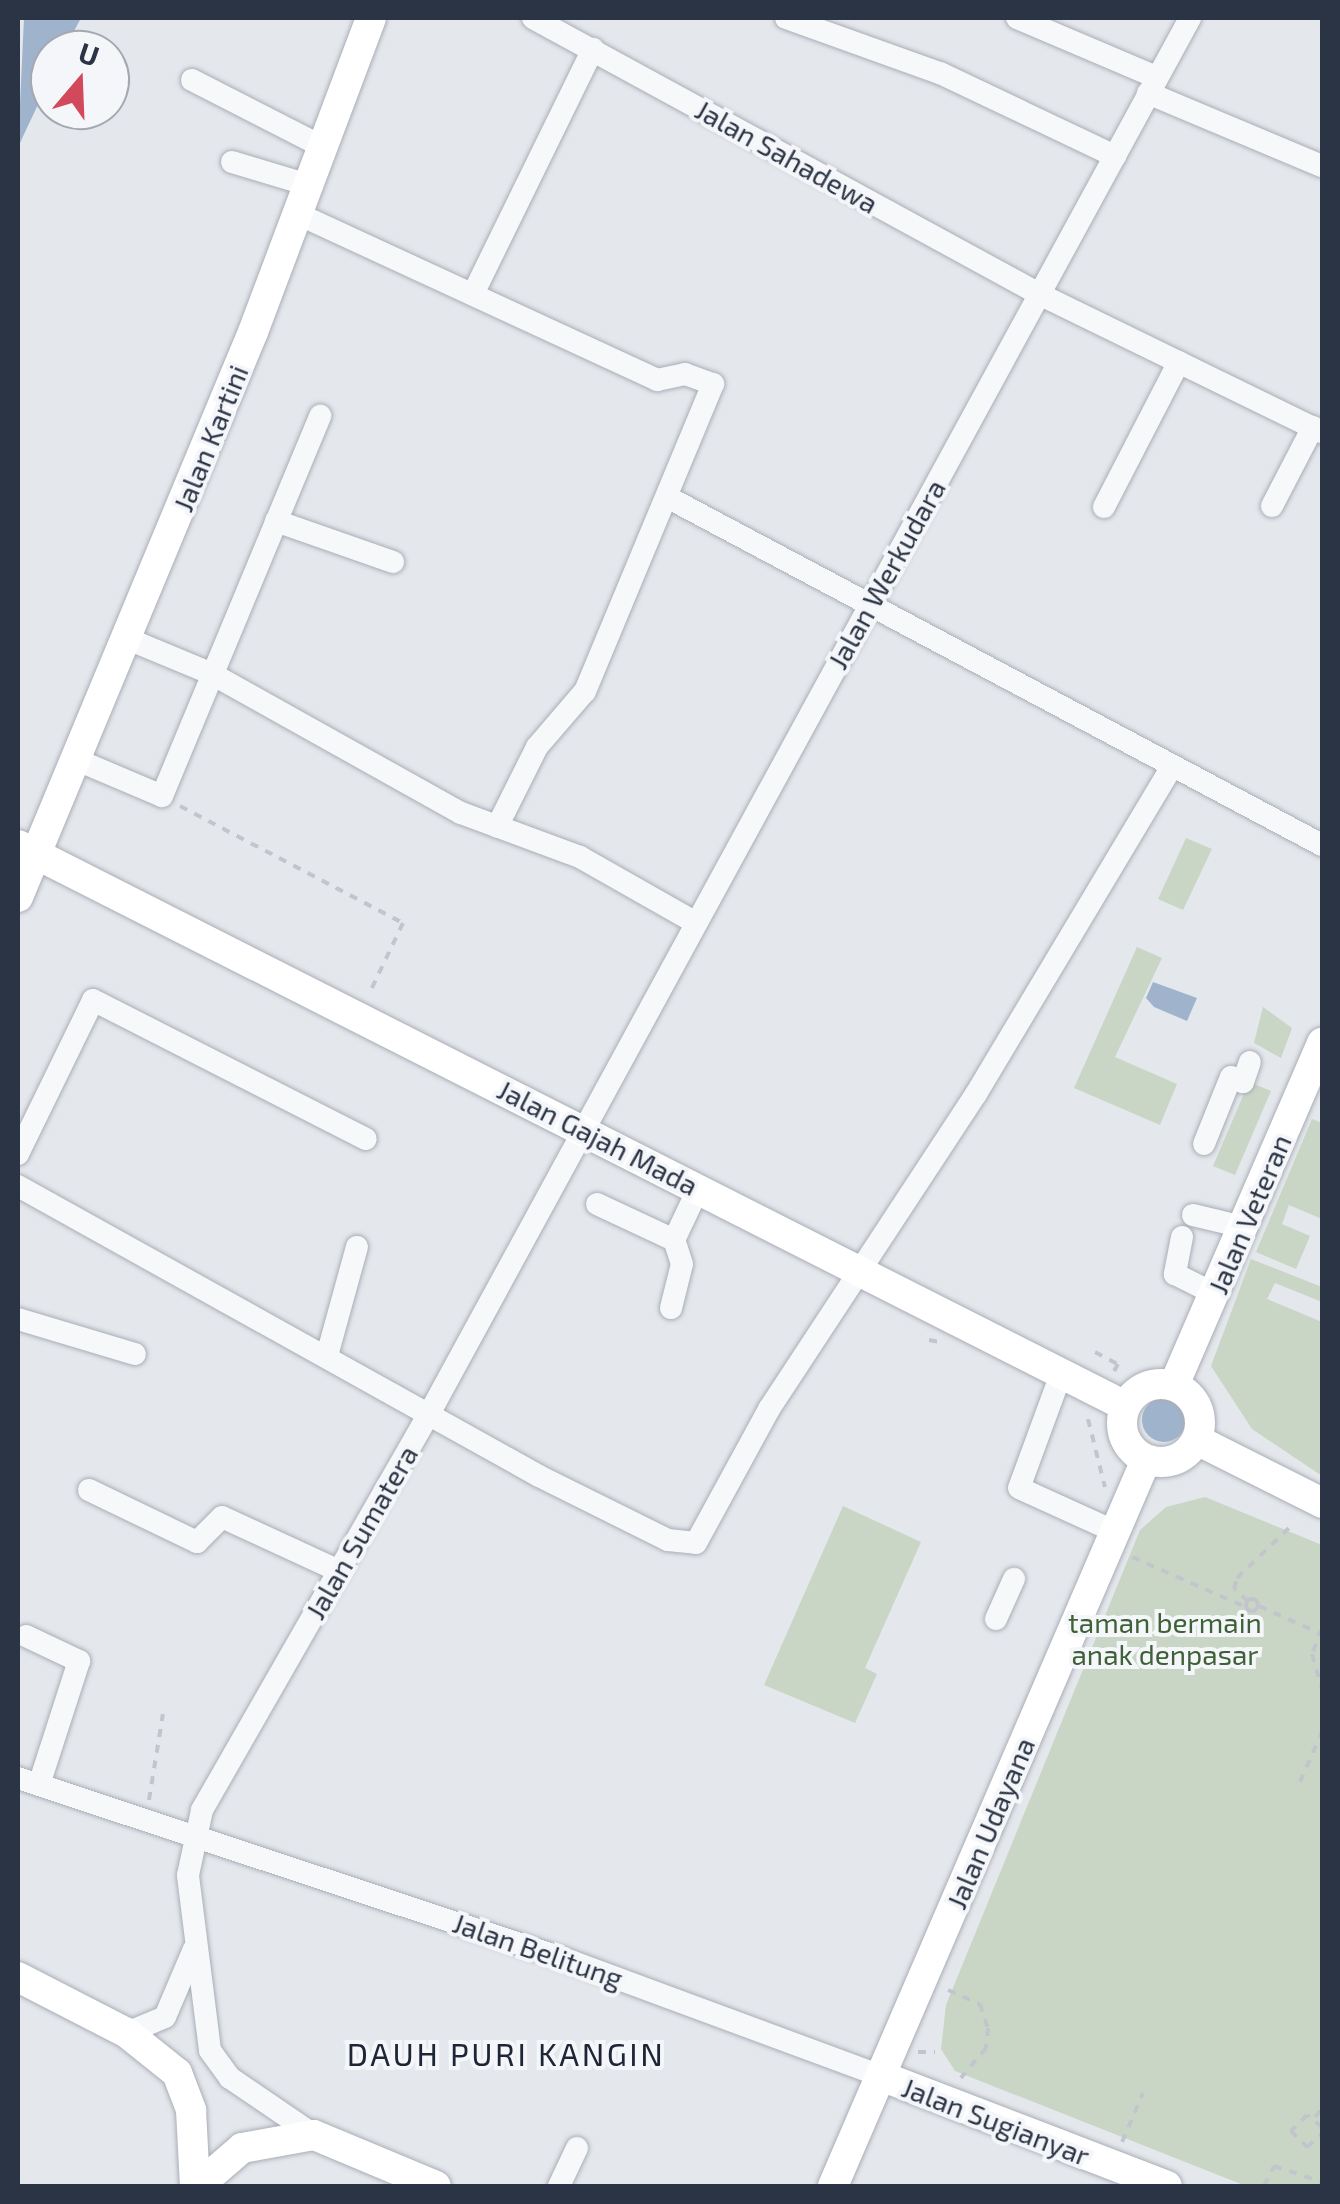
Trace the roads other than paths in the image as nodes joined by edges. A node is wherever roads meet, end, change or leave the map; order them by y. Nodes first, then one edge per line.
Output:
1 (372, 18) edge
2 (533, 18) edge
3 (786, 18) edge
4 (1017, 18) edge
5 (1190, 18) edge
6 (593, 49) junction
7 (192, 80) dead end
8 (1152, 85) junction
9 (322, 147) junction
10 (1115, 156) junction
11 (232, 162) dead end
12 (1322, 166) edge
13 (303, 199) junction
14 (473, 294) junction
15 (1042, 295) junction
16 (1179, 362) junction
17 (320, 416) dead end
18 (1318, 429) edge
19 (669, 498) junction
20 (1272, 506) dead end
21 (1104, 507) dead end
22 (276, 522) junction
23 (393, 562) dead end
24 (870, 604) junction
25 (128, 639) junction
26 (212, 674) junction
27 (76, 760) junction
28 (1170, 770) junction
29 (498, 827) junction
30 (1322, 845) edge
31 (27, 849) edge
32 (18, 897) edge
33 (696, 923) junction
34 (1322, 1043) edge
35 (1250, 1062) dead end
36 (583, 1130) junction
37 (366, 1140) dead end
38 (1204, 1144) dead end
39 (18, 1154) edge
40 (18, 1186) edge
41 (699, 1187) junction
42 (597, 1204) dead end
43 (1193, 1214) dead end
44 (1244, 1228) junction
45 (677, 1233) junction
46 (1182, 1237) dead end
47 (358, 1247) dead end
48 (856, 1269) junction
49 (1214, 1294) junction
50 (671, 1308) dead end
51 (18, 1319) edge
52 (328, 1352) junction
53 (135, 1354) dead end
54 (1061, 1374) junction
55 (1174, 1385) junction
56 (1124, 1406) junction
57 (429, 1414) junction
58 (1197, 1440) junction
59 (1146, 1460) junction
60 (89, 1490) dead end
61 (1322, 1503) edge
62 (1120, 1543) junction
63 (338, 1571) junction
64 (1014, 1580) dead end
65 (996, 1620) dead end
66 (26, 1636) dead end
67 (28, 1782) edge
68 (192, 1835) junction
69 (195, 1946) junction
70 (18, 1977) edge
71 (127, 2033) junction
72 (880, 2076) junction
73 (314, 2135) junction
74 (576, 2148) dead end
75 (424, 2184) edge
76 (1160, 2185) edge
77 (196, 2186) edge
78 (559, 2186) edge
79 (834, 2186) edge

1 - 9 main road, Jalan Kartini
2 - 6 street, Jalan Sahadewa
3 - 10 street
4 - 8 street
5 - 8 street, Jalan Werkudara
6 - 14 street
6 - 15 street, Jalan Sahadewa
7 - 9 street
8 - 10 street, Jalan Werkudara
8 - 12 street
9 - 13 main road, Jalan Kartini
10 - 15 street, Jalan Werkudara
11 - 13 street
13 - 14 street
13 - 25 main road, Jalan Kartini
14 - 19 street
15 - 16 street, Jalan Sahadewa
15 - 24 street, Jalan Werkudara
16 - 18 street, Jalan Sahadewa
16 - 21 street
17 - 22 street
18 - 20 street
19 - 24 street
19 - 29 street
22 - 23 street
22 - 26 street
24 - 28 street
24 - 33 street, Jalan Werkudara
25 - 26 street
25 - 27 main road, Jalan Kartini
26 - 27 street
26 - 29 street
27 - 31 main road, Jalan Kartini
28 - 30 street
28 - 48 street
29 - 33 street
31 - 32 main road, Jalan Kartini
31 - 36 main road, Jalan Gajah Mada
33 - 36 street, Jalan Werkudara
34 - 44 main road, Jalan Veteran
35 - 38 street
36 - 41 main road, Jalan Gajah Mada
36 - 57 street, Jalan Sumatera
37 - 39 street
40 - 52 street
41 - 45 street
41 - 48 main road, Jalan Gajah Mada
42 - 45 street
43 - 44 street
44 - 49 main road, Jalan Veteran
45 - 50 street
46 - 49 street
47 - 52 street
48 - 54 main road, Jalan Gajah Mada
48 - 57 street
49 - 55 main road, Jalan Veteran
51 - 53 street
52 - 57 street
54 - 56 main road, Jalan Gajah Mada
54 - 62 street
55 - 56 main road
55 - 58 main road
56 - 59 main road
57 - 63 street, Jalan Sumatera
58 - 59 main road
58 - 61 main road
59 - 62 main road, Jalan Udayana
60 - 63 street
62 - 72 main road, Jalan Udayana
63 - 68 street, Jalan Sumatera
64 - 65 street
66 - 67 street
67 - 68 street, Jalan Belitung
68 - 69 street
68 - 72 street, Jalan Belitung
69 - 71 street
69 - 73 street
70 - 71 main road
71 - 77 main road
72 - 76 main road, Jalan Sugianyar
72 - 79 main road, Jalan Udayana
73 - 75 main road
73 - 77 main road
74 - 78 street

